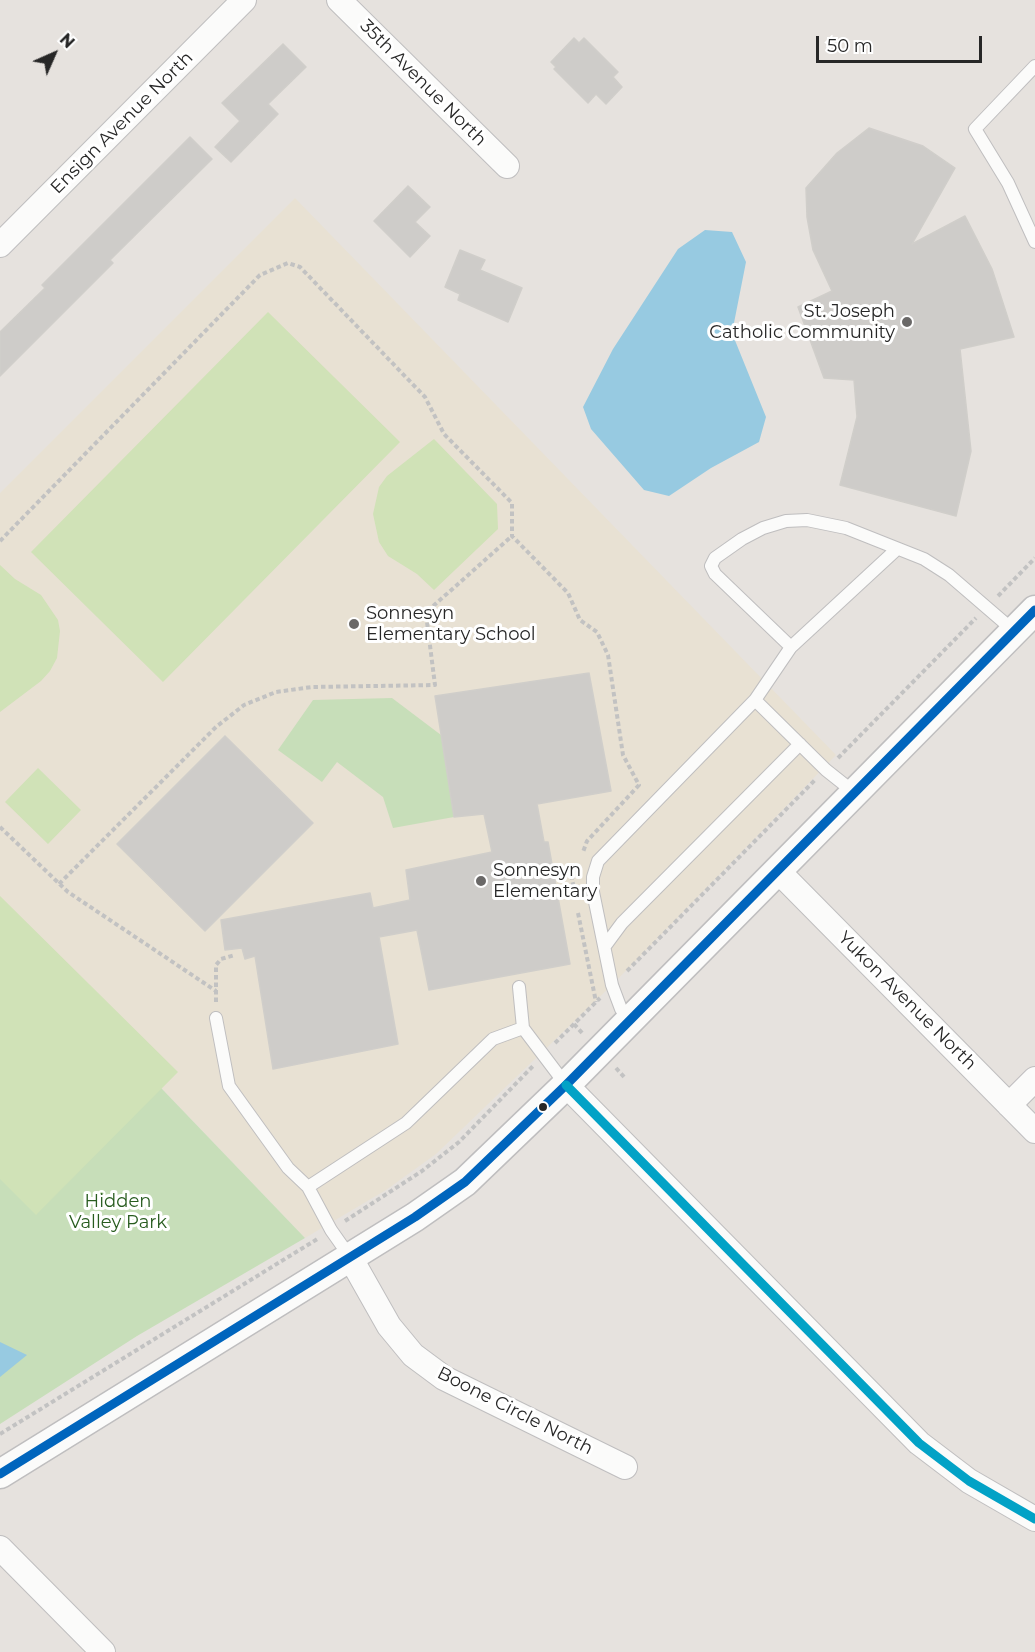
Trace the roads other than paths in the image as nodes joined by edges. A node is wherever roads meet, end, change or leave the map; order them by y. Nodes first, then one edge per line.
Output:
1 (244, 0) edge
2 (339, 0) edge
3 (1035, 66) edge
4 (507, 166) dead end
5 (1035, 242) edge
6 (0, 245) edge
7 (897, 549) junction
8 (1035, 610) edge
9 (1014, 631) junction
10 (791, 647) junction
11 (755, 700) junction
12 (800, 744) junction
13 (855, 793) junction
14 (778, 871) junction
15 (605, 946) junction
16 (519, 987) dead end
17 (216, 1018) road end
18 (629, 1020) junction
19 (523, 1028) junction
20 (1035, 1079) edge
21 (566, 1085) junction
22 (1009, 1105) junction
23 (1035, 1131) edge
24 (308, 1187) junction
25 (350, 1257) junction
26 (626, 1467) dead end
27 (0, 1474) edge
28 (1035, 1519) edge
29 (0, 1548) edge
30 (102, 1652) edge

1 - 6 street, Ensign Avenue North
2 - 4 street, 35th Avenue North
3 - 5 lane
7 - 9 lane
7 - 10 lane
7 - 10 lane
8 - 9 street
9 - 13 street
10 - 11 lane
11 - 12 lane
11 - 15 lane
12 - 13 lane
12 - 15 lane
13 - 14 street
14 - 18 street
14 - 22 street, Yukon Avenue North
15 - 18 lane
16 - 19 lane
17 - 24 lane
18 - 21 street
19 - 21 lane
19 - 24 lane
20 - 22 street
21 - 25 street
21 - 28 street
22 - 23 street, Yukon Avenue North
24 - 25 lane
25 - 26 street, Boone Circle North
25 - 27 street
29 - 30 street

